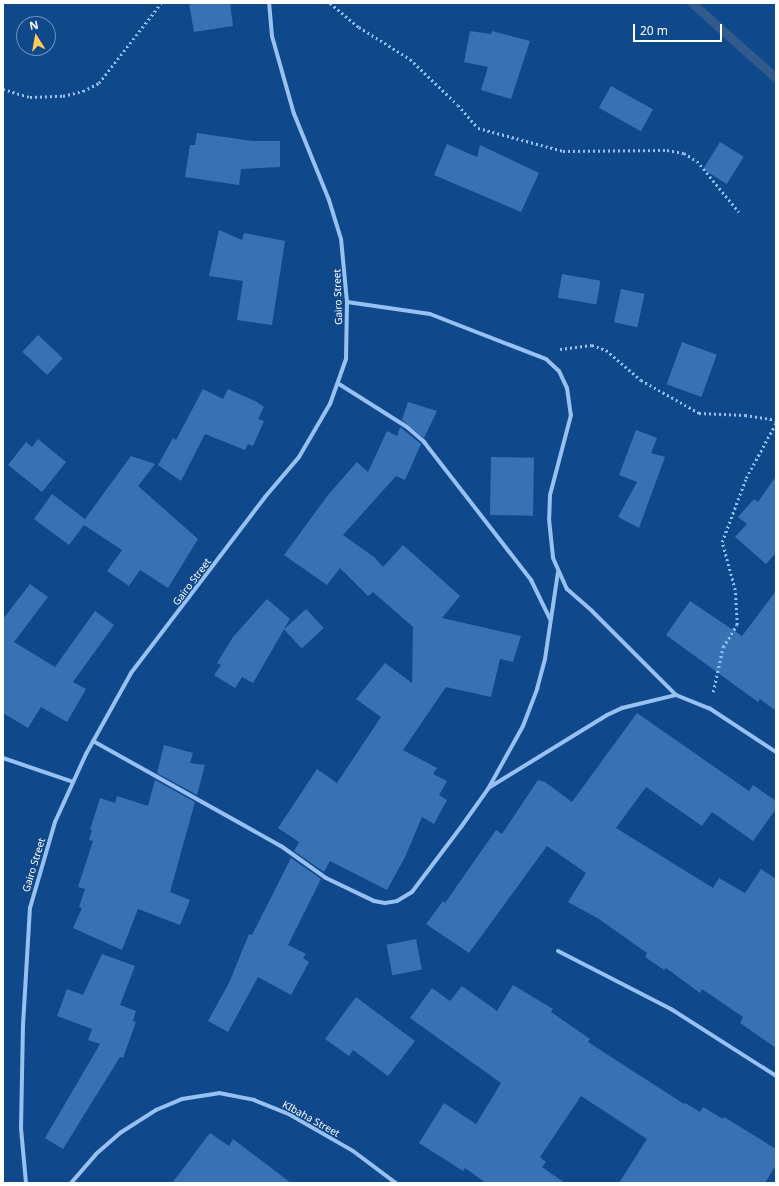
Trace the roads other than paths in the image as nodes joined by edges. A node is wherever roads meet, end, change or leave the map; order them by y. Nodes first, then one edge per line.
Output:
1 (269, 3) edge
2 (348, 302) junction
3 (339, 384) junction
4 (558, 572) junction
5 (550, 619) junction
6 (676, 695) junction
7 (93, 741) junction
8 (776, 752) edge
9 (3, 758) edge
10 (73, 782) junction
11 (488, 789) junction
12 (558, 951) dead end
13 (776, 1076) edge
14 (26, 1183) edge
15 (71, 1183) edge
16 (396, 1183) edge

1 - 2 street, Gairo Street
2 - 3 street, Gairo Street
2 - 4 street
3 - 5 street
3 - 7 street, Gairo Street
4 - 5 street
4 - 6 street
5 - 11 street
6 - 8 street
6 - 11 street
7 - 10 street, Gairo Street
7 - 11 street
9 - 10 street
10 - 14 street, Gairo Street
12 - 13 street
15 - 16 street, KIbaha Street

